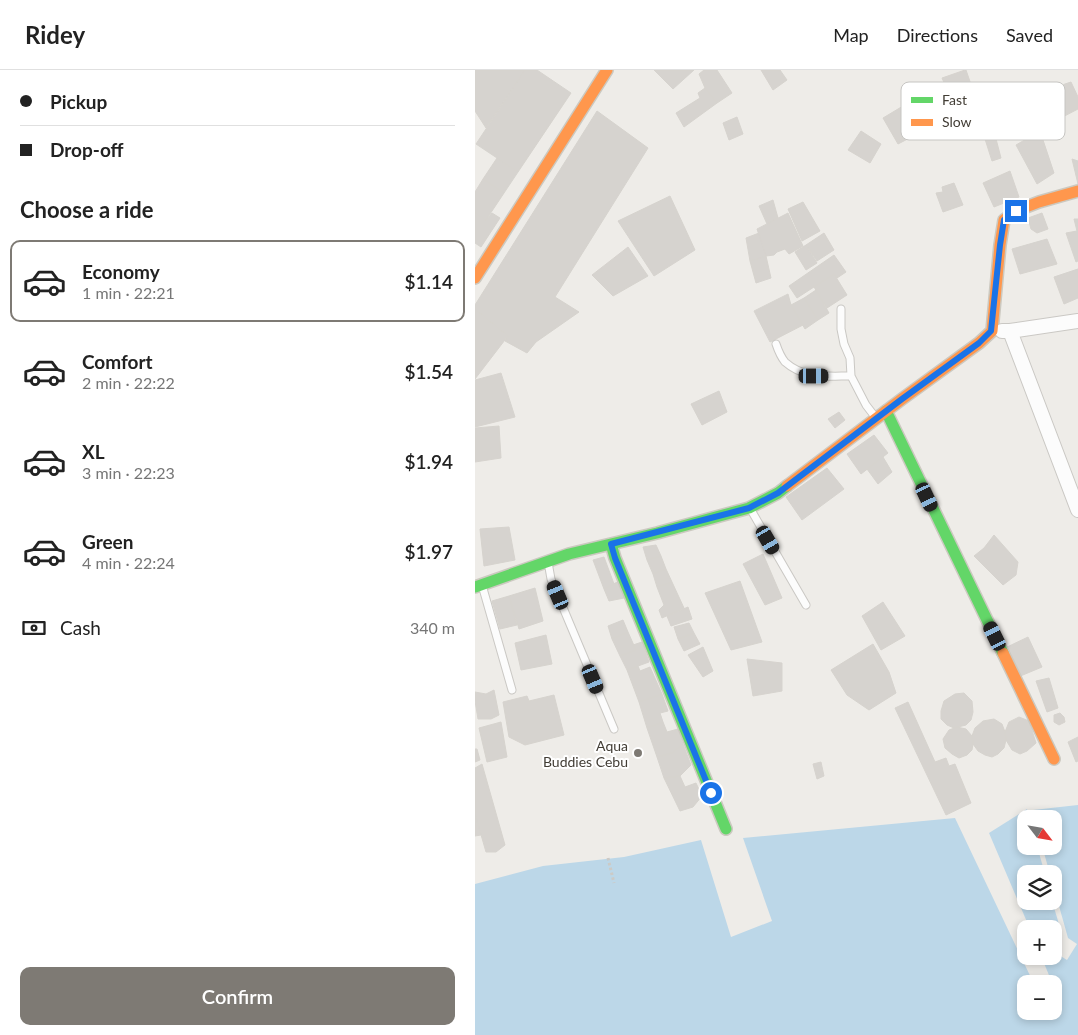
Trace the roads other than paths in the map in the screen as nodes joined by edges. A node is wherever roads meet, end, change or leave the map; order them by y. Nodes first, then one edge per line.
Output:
1 (607, 70) edge
2 (1078, 191) edge
3 (475, 278) edge
4 (841, 309) dead end
5 (1078, 321) edge
6 (991, 331) junction
7 (1010, 331) junction
8 (776, 344) dead end
9 (851, 376) junction
10 (886, 411) junction
11 (876, 418) junction
12 (749, 508) junction
13 (1078, 510) edge
14 (611, 544) junction
15 (548, 561) junction
16 (478, 586) edge
17 (806, 606) dead end
18 (512, 690) dead end
19 (614, 729) dead end
20 (1054, 759) dead end
21 (726, 829) dead end

1 - 3 street
2 - 6 street
4 - 9 lane
5 - 7 street
6 - 7 street
6 - 10 street
7 - 13 street
8 - 9 lane
9 - 11 lane
10 - 11 street
10 - 20 street
11 - 12 street
12 - 14 street
12 - 17 lane
14 - 15 street
14 - 21 street
15 - 16 street
15 - 19 lane
16 - 18 lane

